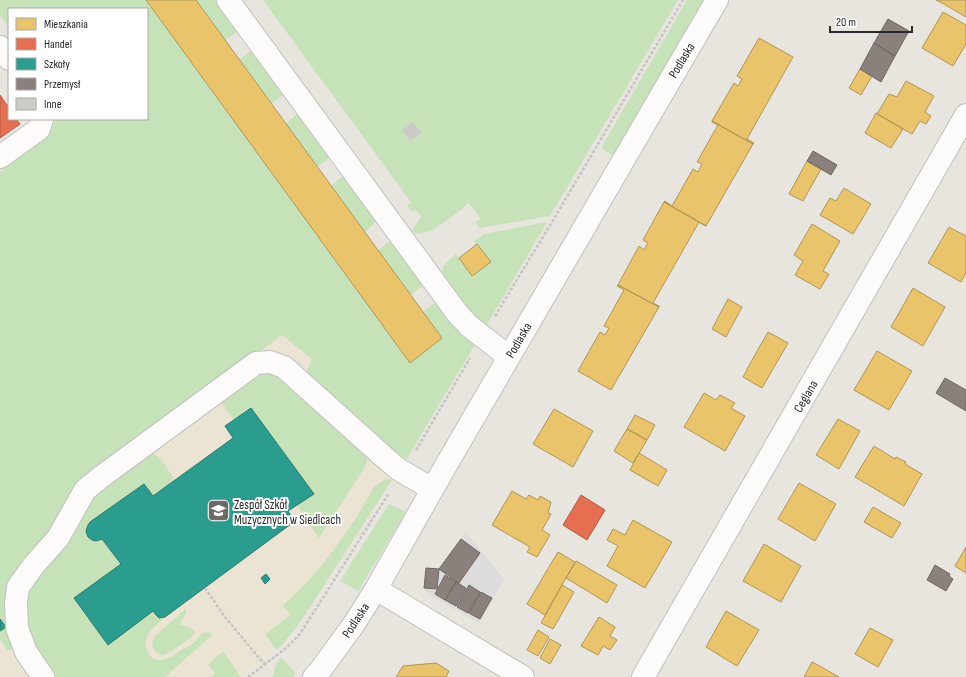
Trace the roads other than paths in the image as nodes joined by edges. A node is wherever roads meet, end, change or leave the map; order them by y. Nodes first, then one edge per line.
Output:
1 (228, 0) edge
2 (717, 0) edge
3 (0, 47) edge
4 (8, 58) edge
5 (966, 115) edge
6 (42, 120) edge
7 (0, 157) edge
8 (509, 357) junction
9 (432, 489) junction
10 (376, 589) junction
11 (43, 677) edge
12 (314, 677) edge
13 (523, 677) edge
14 (643, 677) edge

1 - 8 street
2 - 8 street, Podlaska
3 - 4 street
5 - 14 street, Ceglana
6 - 7 street
8 - 9 street, Podlaska
9 - 10 street, Podlaska
9 - 11 street
10 - 12 street, Podlaska
10 - 13 street

